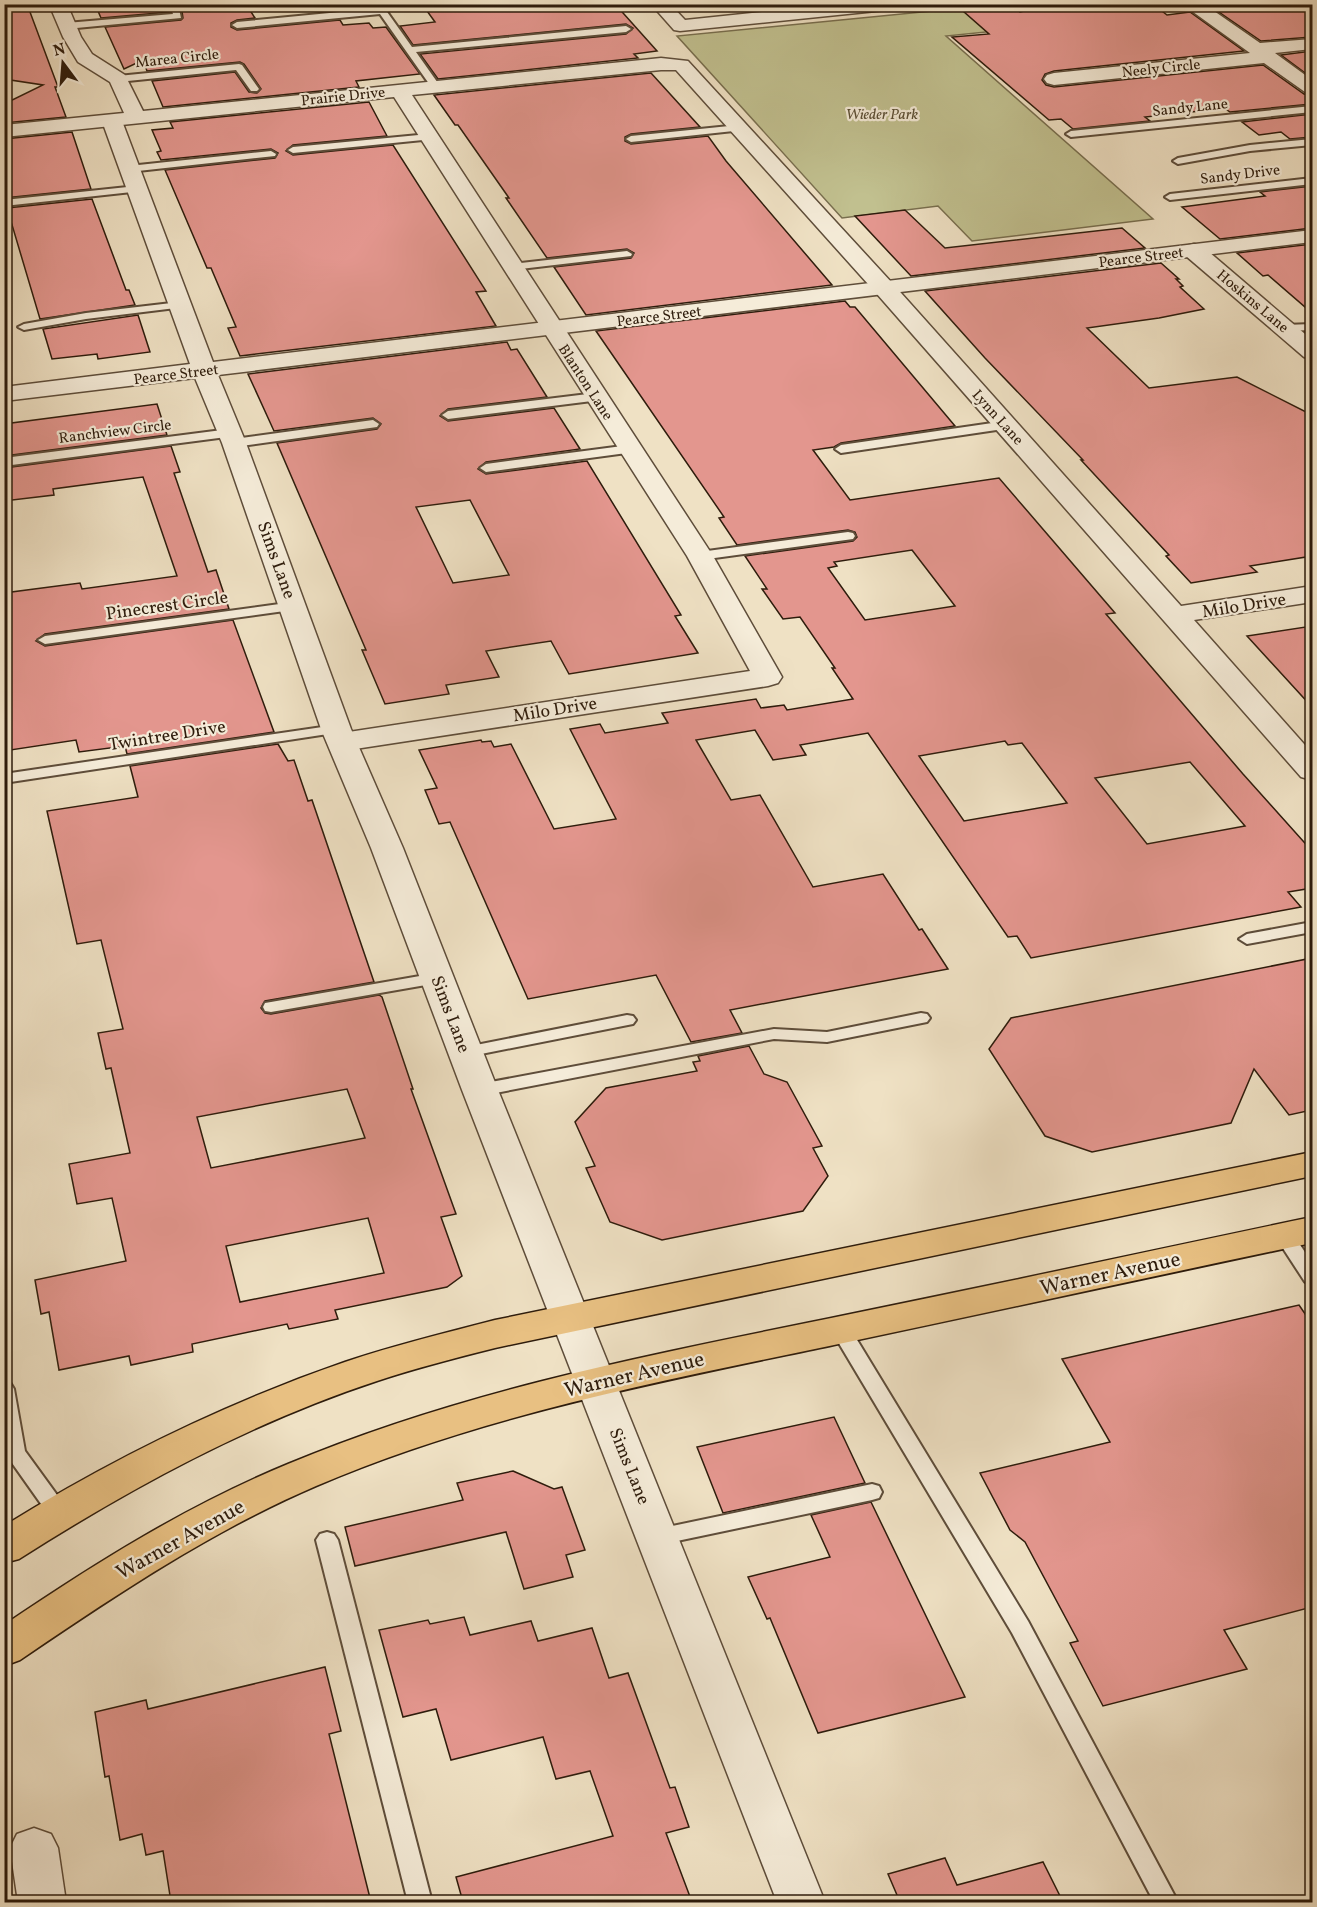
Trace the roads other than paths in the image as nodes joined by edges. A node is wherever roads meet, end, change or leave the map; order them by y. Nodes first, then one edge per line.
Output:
1 (58, 4) edge
2 (173, 4) edge
3 (660, 4) edge
4 (896, 4) edge
5 (1049, 4) edge
6 (1191, 4) edge
7 (1020, 8) dead end
8 (237, 25) dead end
9 (66, 26) junction
10 (626, 29) dead end
11 (1312, 44) edge
12 (410, 50) junction
13 (1263, 53) junction
14 (681, 65) joint
15 (118, 79) junction
16 (1054, 79) dead end
17 (435, 86) junction
18 (1312, 88) edge
19 (254, 89) dead end
20 (399, 90) junction
21 (1312, 108) edge
22 (124, 120) junction
23 (739, 128) junction
24 (4, 131) edge
25 (1071, 134) dead end
26 (429, 137) junction
27 (631, 140) dead end
28 (1312, 142) edge
29 (293, 150) dead end
30 (271, 154) dead end
31 (1178, 161) dead end
32 (133, 179) junction
33 (1312, 181) edge
34 (1170, 197) dead end
35 (4, 203) edge
36 (1312, 236) edge
37 (1194, 251) junction
38 (627, 254) dead end
39 (512, 267) junction
40 (885, 289) junction
41 (180, 305) junction
42 (24, 327) dead end
43 (1312, 327) edge
44 (1285, 328) junction
45 (552, 329) junction
46 (1312, 352) edge
47 (204, 370) junction
48 (4, 394) edge
49 (596, 397) junction
50 (448, 415) dead end
51 (373, 424) dead end
52 (1006, 425) junction
53 (232, 438) junction
54 (630, 449) junction
55 (841, 449) dead end
56 (4, 462) edge
57 (486, 468) dead end
58 (848, 536) dead end
59 (700, 556) junction
60 (1312, 594) edge
61 (294, 606) junction
62 (1175, 615) junction
63 (45, 640) dead end
64 (768, 676) joint
65 (339, 736) junction
66 (1312, 771) edge
67 (4, 780) edge
68 (1312, 927) edge
69 (1247, 939) dead end
70 (437, 978) junction
71 (272, 1007) dead end
72 (921, 1018) dead end
73 (627, 1020) dead end
74 (466, 1052) junction
75 (480, 1090) junction
76 (1312, 1164) edge
77 (1298, 1233) edge
78 (1312, 1277) edge
79 (571, 1319) junction
80 (841, 1330) junction
81 (595, 1380) junction
82 (4, 1389) edge
83 (872, 1492) dead end
84 (58, 1512) junction
85 (658, 1537) junction
86 (327, 1540) dead end
87 (4, 1547) edge
88 (4, 1648) edge
89 (34, 1848) dead end
90 (42, 1902) edge
91 (420, 1902) edge
92 (801, 1902) edge
93 (1166, 1902) edge

1 - 9 street
2 - 9 lane
3 - 4 street
5 - 7 lane
6 - 13 street
8 - 12 lane
9 - 15 street
10 - 12 lane
11 - 13 street, Neely Circle
12 - 17 lane
13 - 16 street, Neely Circle
13 - 18 street
14 - 17 street, Prairie Drive
14 - 23 street, Lynn Lane
15 - 19 lane, Marea Circle
15 - 22 street, Sims Lane
17 - 20 street, Prairie Drive
20 - 22 street, Prairie Drive
20 - 26 street, Blanton Lane
21 - 25 lane, Sandy Lane
22 - 24 street, Prairie Drive
22 - 32 street, Sims Lane
23 - 27 lane
23 - 40 street, Lynn Lane
26 - 29 lane
26 - 39 street, Blanton Lane
28 - 31 lane
30 - 32 lane
32 - 35 lane
32 - 41 street, Sims Lane
33 - 34 lane, Sandy Drive
36 - 37 street, Pearce Street
37 - 40 street, Pearce Street
37 - 44 street, Hoskins Lane
38 - 39 lane
39 - 45 street, Blanton Lane
40 - 45 street, Pearce Street
40 - 52 street, Lynn Lane
41 - 42 lane
41 - 47 street, Sims Lane
43 - 44 lane
44 - 46 street, Hoskins Lane
45 - 47 street, Pearce Street
45 - 49 street, Blanton Lane
47 - 48 street, Pearce Street
47 - 53 street, Sims Lane
49 - 50 lane
49 - 54 street, Blanton Lane
51 - 53 lane, Ranchview Circle
52 - 55 lane
52 - 62 street, Lynn Lane
53 - 56 lane, Ranchview Circle
53 - 61 street, Sims Lane
54 - 57 lane
54 - 59 street, Blanton Lane
58 - 59 lane
59 - 64 street, Blanton Lane
60 - 62 street, Milo Drive
61 - 63 lane, Pinecrest Circle
61 - 65 street, Sims Lane
62 - 66 street, Lynn Lane
64 - 65 street, Milo Drive
65 - 67 lane, Twintree Drive
65 - 70 street, Sims Lane
68 - 69 lane
70 - 71 lane
70 - 74 street, Sims Lane
72 - 75 lane
73 - 74 lane
74 - 75 street, Sims Lane
75 - 79 street, Sims Lane
76 - 79 main road
77 - 78 lane
77 - 80 main road, Warner Avenue
79 - 81 street, Sims Lane
79 - 84 main road
80 - 81 main road, Warner Avenue
80 - 93 lane
81 - 85 street, Sims Lane
81 - 88 main road, Warner Avenue
82 - 84 lane
83 - 85 lane
84 - 87 main road
85 - 92 street, Sims Lane
86 - 91 lane
89 - 90 street

